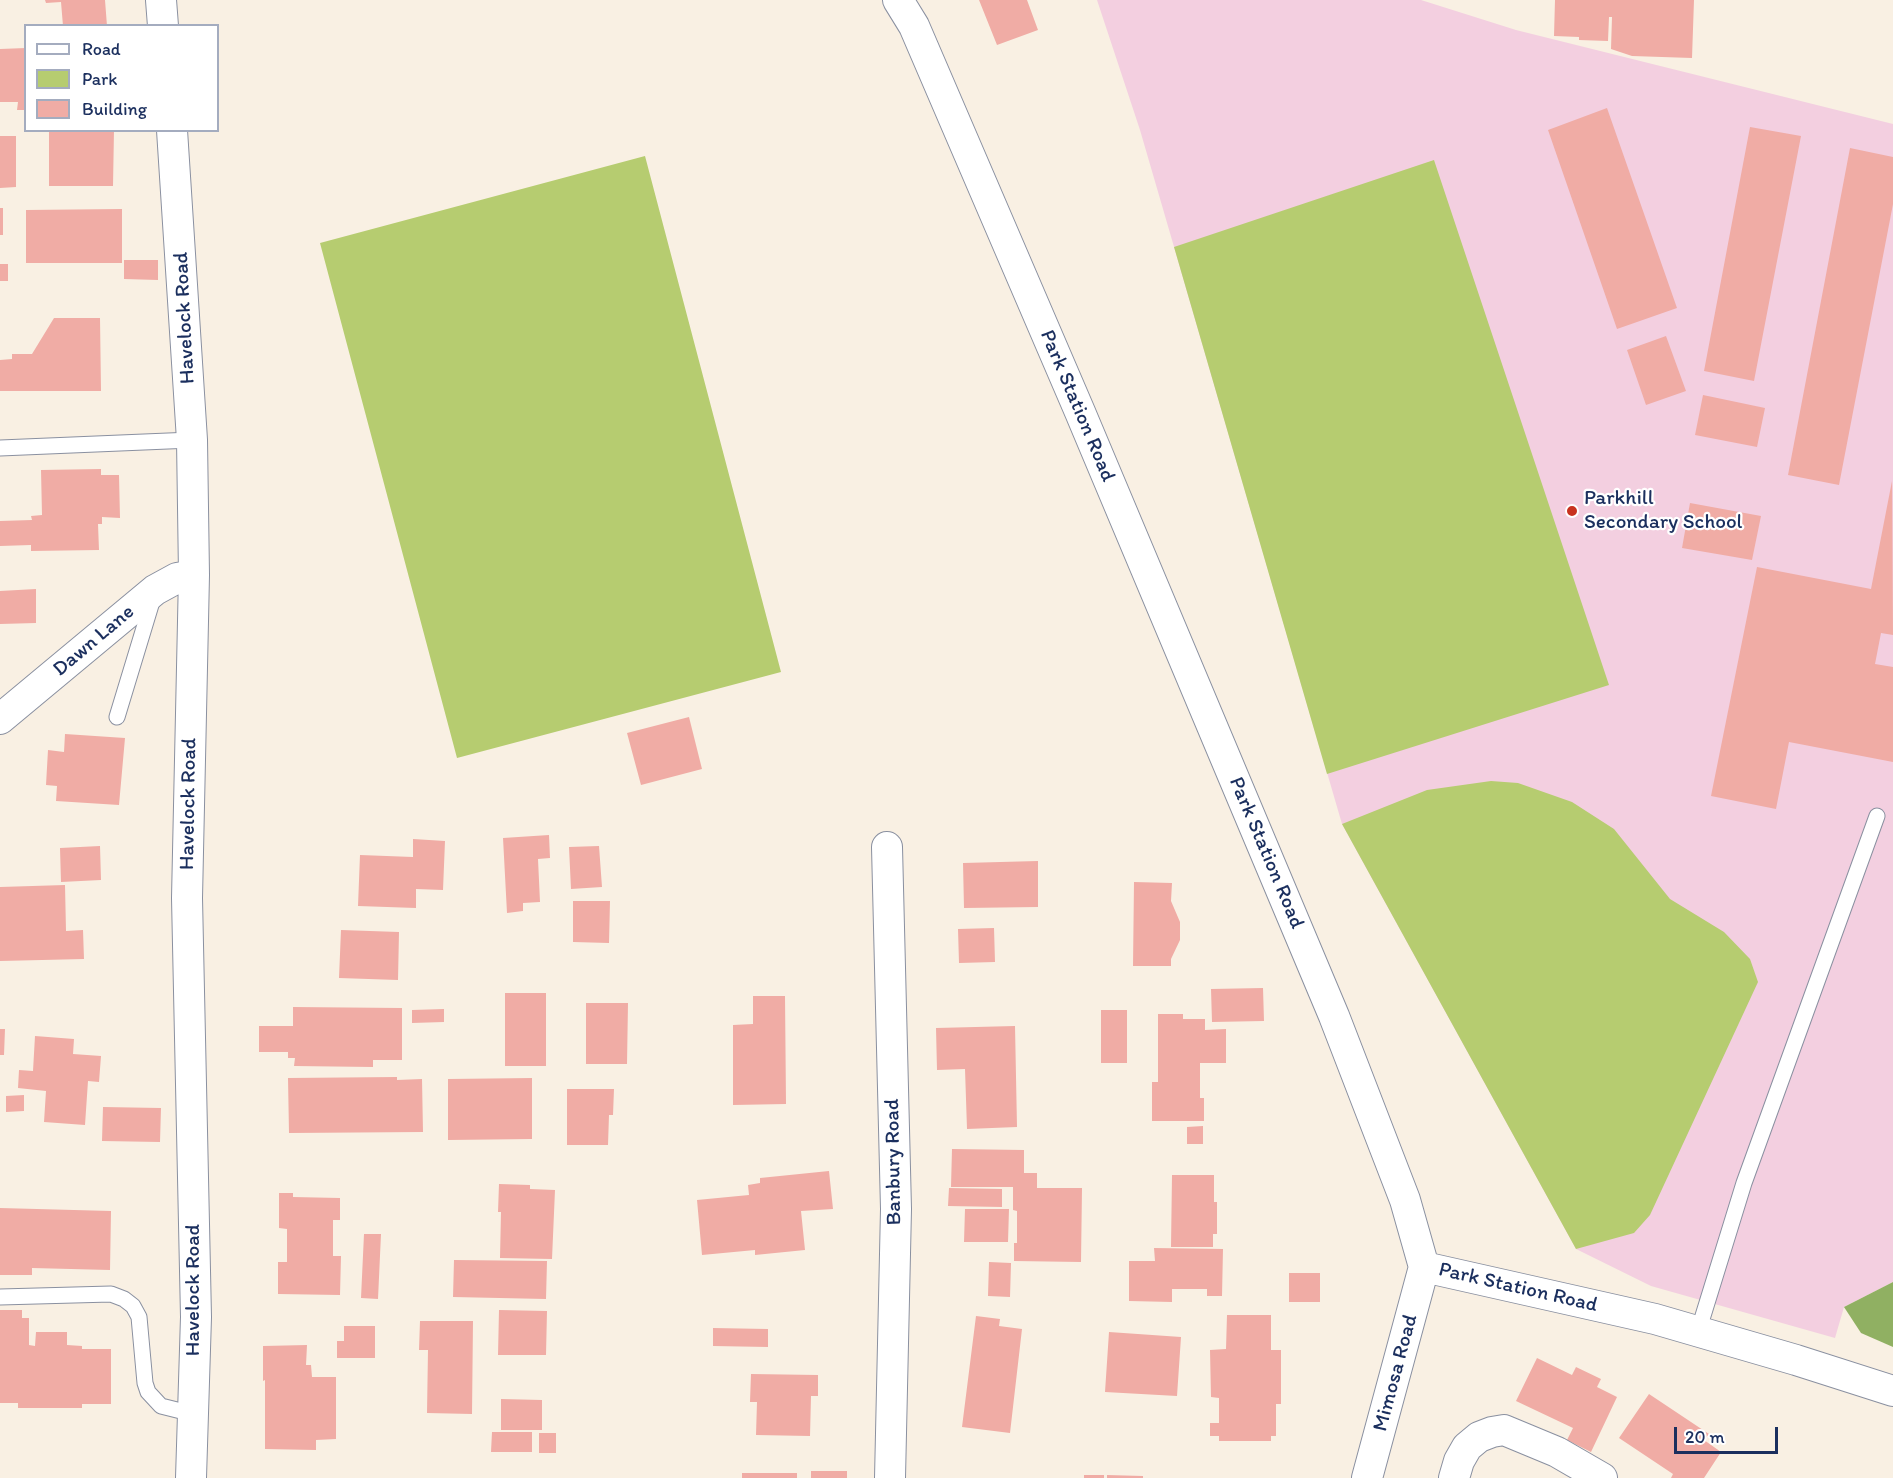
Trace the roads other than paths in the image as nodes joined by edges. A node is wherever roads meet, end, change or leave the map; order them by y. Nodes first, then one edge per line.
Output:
1 (161, 0) edge
2 (898, 0) edge
3 (163, 24) edge
4 (172, 132) edge
5 (192, 440) junction
6 (0, 448) edge
7 (194, 575) junction
8 (155, 590) junction
9 (117, 717) dead end
10 (0, 719) edge
11 (1877, 816) dead end
12 (887, 846) dead end
13 (1424, 1267) junction
14 (0, 1297) edge
15 (1698, 1332) junction
16 (1893, 1391) edge
17 (193, 1413) junction
18 (192, 1478) edge
19 (890, 1478) edge
20 (1367, 1478) edge
21 (1454, 1478) edge
22 (1602, 1478) edge

1 - 3 street
2 - 13 street, Park Station Road
4 - 5 street, Havelock Road
5 - 6 lane
5 - 7 street, Havelock Road
7 - 8 street, Dawn Lane
7 - 17 street, Havelock Road
8 - 9 lane
8 - 10 street, Dawn Lane
11 - 15 lane
12 - 19 street, Banbury Road
13 - 15 street, Park Station Road
13 - 20 street, Mimosa Road
14 - 17 lane
15 - 16 street, Park Station Road
17 - 18 street, Havelock Road
21 - 22 street

